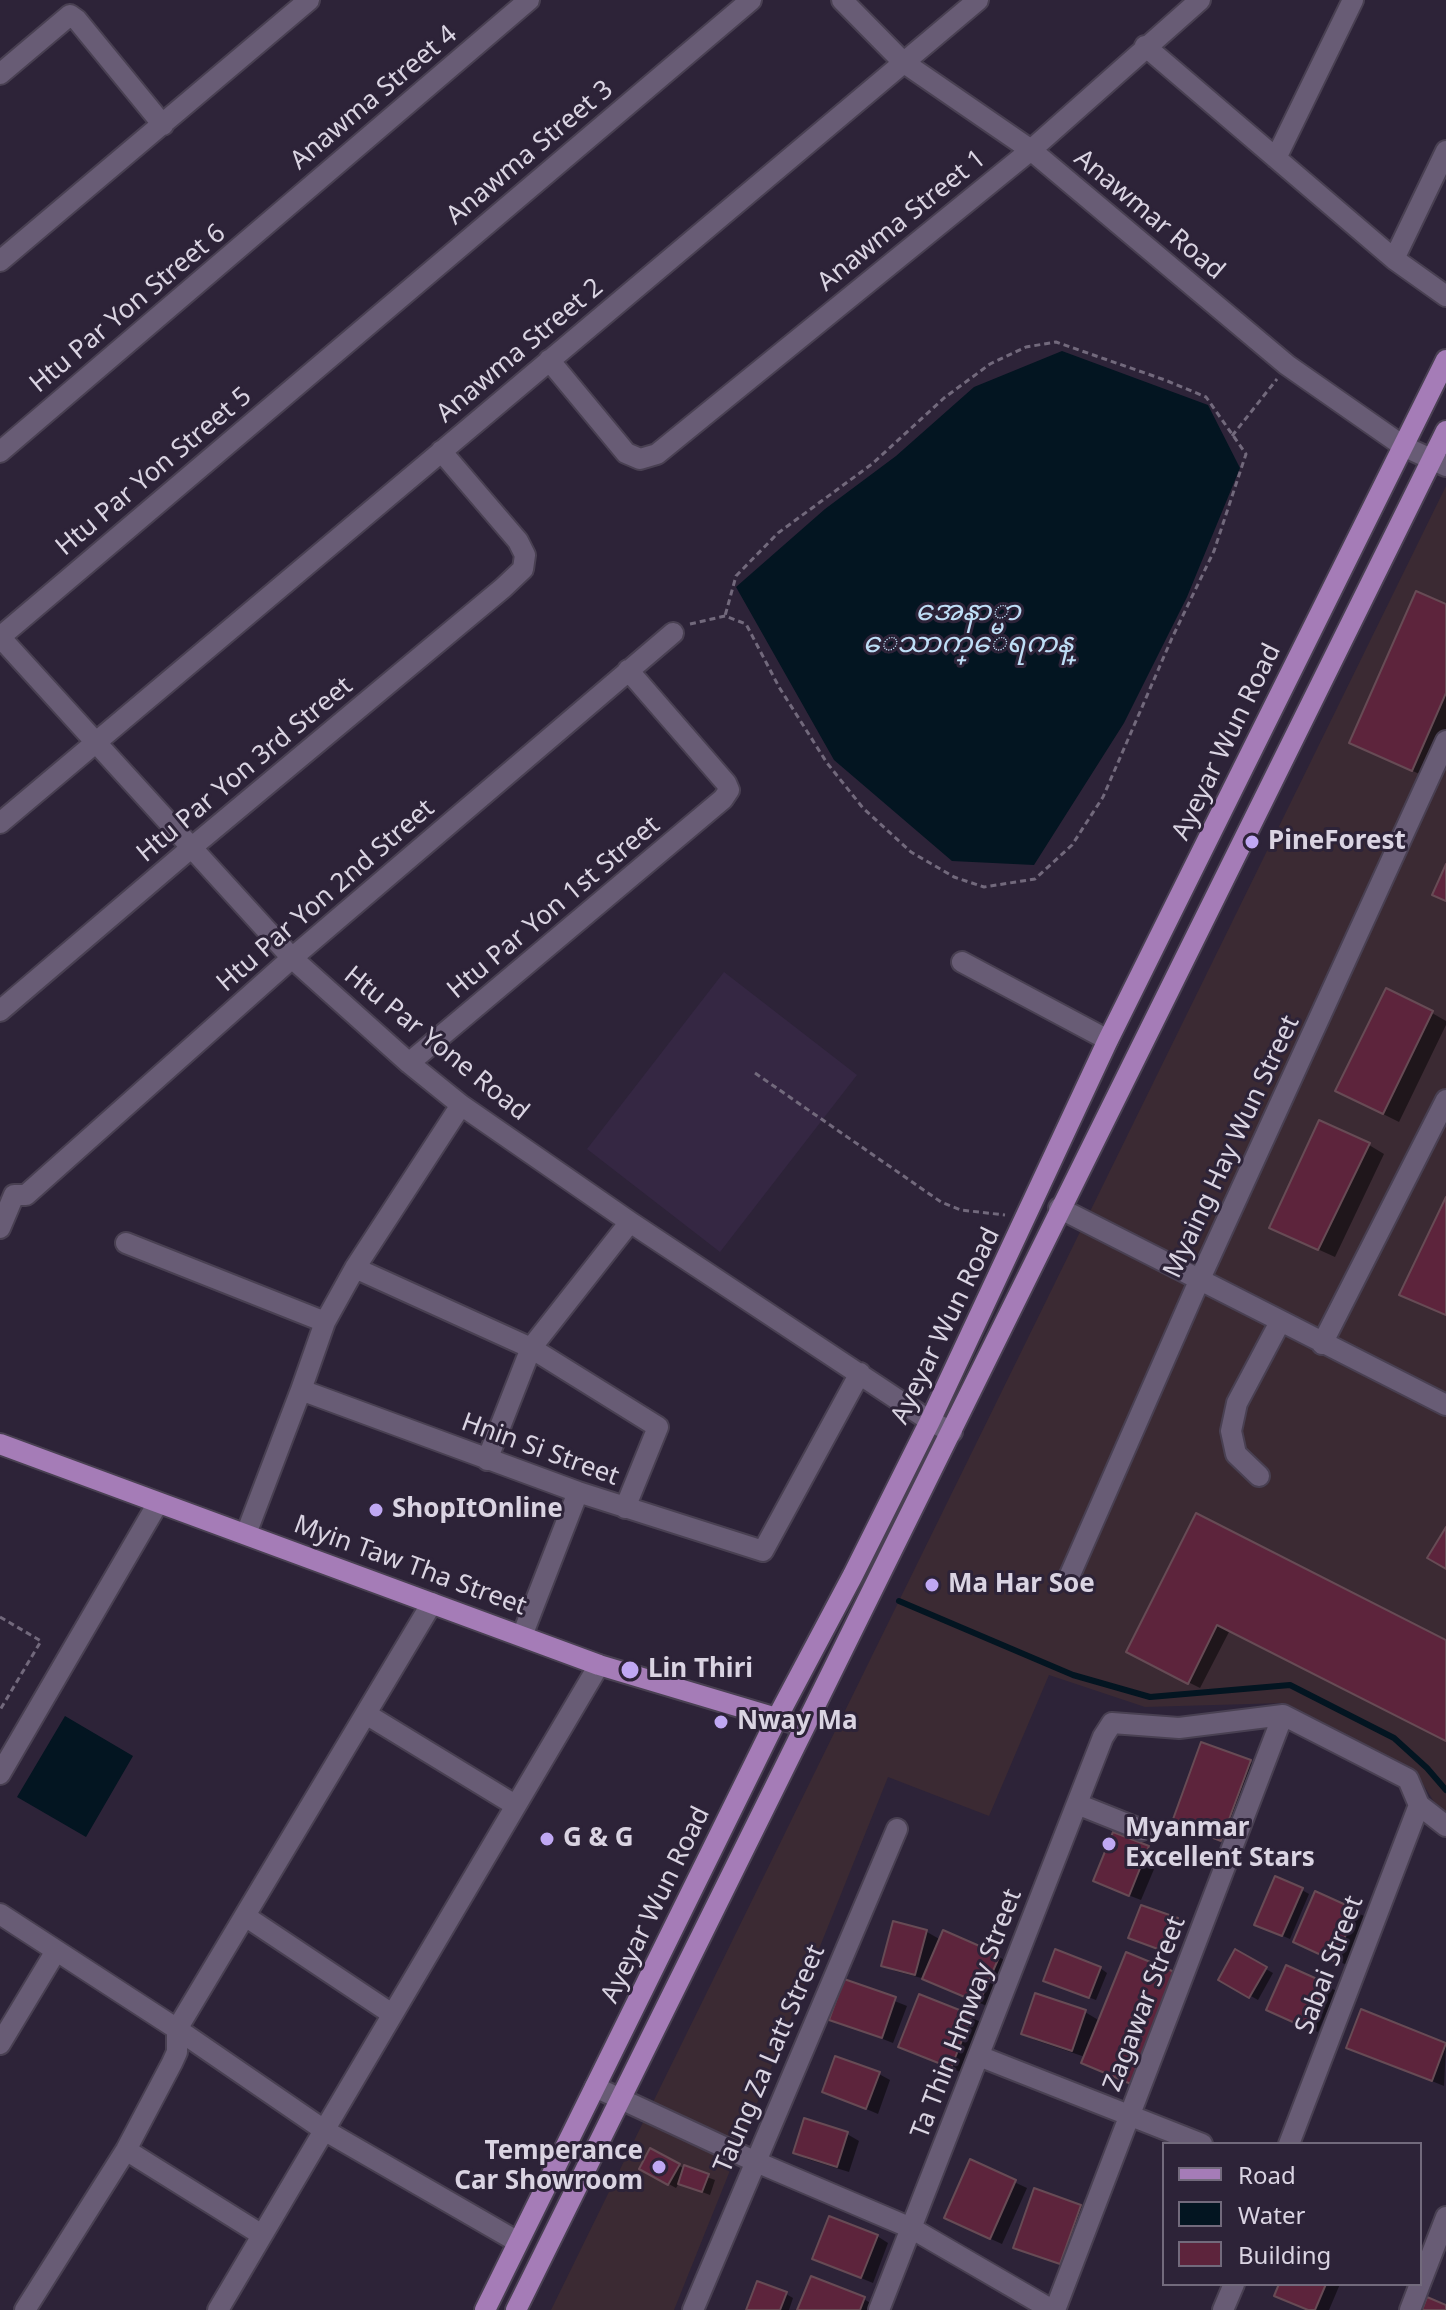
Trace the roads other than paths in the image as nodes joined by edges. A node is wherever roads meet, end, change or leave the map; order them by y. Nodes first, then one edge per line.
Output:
1 (309, 0) edge
2 (529, 0) edge
3 (751, 0) edge
4 (842, 0) edge
5 (978, 0) edge
6 (1200, 0) edge
7 (1353, 0) edge
8 (1145, 46) junction
9 (903, 62) junction
10 (0, 74) edge
11 (163, 125) junction
12 (1031, 150) junction
13 (1446, 151) edge
14 (1276, 158) junction
15 (253, 236) joint
16 (1394, 259) junction
17 (0, 261) edge
18 (1446, 296) edge
19 (549, 360) junction
20 (1446, 360) edge
21 (1446, 431) edge
22 (1403, 446) junction
23 (441, 451) junction
24 (0, 452) edge
25 (1439, 463) edge
26 (673, 633) road end
27 (0, 637) edge
28 (628, 670) junction
29 (1446, 741) edge
30 (96, 742) junction
31 (0, 823) edge
32 (191, 848) junction
33 (292, 958) junction
34 (962, 962) dead end
35 (0, 1011) edge
36 (1108, 1040) junction
37 (409, 1063) junction
38 (1446, 1100) edge
39 (461, 1105) junction
40 (7, 1191) edge
41 (1059, 1208) junction
42 (630, 1222) junction
43 (0, 1228) edge
44 (126, 1243) dead end
45 (355, 1268) junction
46 (1199, 1281) junction
47 (325, 1322) junction
48 (1280, 1322) junction
49 (1322, 1344) junction
50 (531, 1348) junction
51 (860, 1373) junction
52 (301, 1390) junction
53 (1446, 1405) edge
54 (930, 1421) junction
55 (952, 1432) junction
56 (0, 1444) edge
57 (487, 1460) junction
58 (1259, 1476) dead end
59 (578, 1492) junction
60 (158, 1503) junction
61 (625, 1508) junction
62 (246, 1534) junction
63 (1069, 1577) dead end
64 (432, 1603) junction
65 (522, 1636) junction
66 (599, 1665) junction
67 (366, 1714) junction
68 (1283, 1715) junction
69 (777, 1718) junction
70 (805, 1727) junction
71 (0, 1774) edge
72 (1077, 1804) junction
73 (515, 1805) junction
74 (1419, 1805) junction
75 (1446, 1826) edge
76 (897, 1829) dead end
77 (1142, 1830) dead end
78 (0, 1914) edge
79 (245, 1916) junction
80 (56, 1951) junction
81 (392, 2014) junction
82 (177, 2029) junction
83 (0, 2044) edge
84 (979, 2056) junction
85 (595, 2087) junction
86 (620, 2100) junction
87 (1130, 2117) junction
88 (324, 2130) junction
89 (1197, 2142) edge
90 (1290, 2142) edge
91 (126, 2150) junction
92 (754, 2161) junction
93 (1422, 2224) edge
94 (1444, 2227) edge
95 (911, 2228) junction
96 (262, 2235) junction
97 (518, 2242) junction
98 (1422, 2279) edge
99 (1233, 2286) edge
100 (1419, 2286) edge
101 (25, 2310) edge
102 (218, 2310) edge
103 (485, 2310) edge
104 (516, 2310) edge
105 (693, 2310) edge
106 (879, 2310) edge
107 (1053, 2310) edge
108 (1223, 2310) edge
109 (1410, 2310) edge

1 - 11 street
2 - 15 street, Anawma Street 4
3 - 27 street, Anawma Street 3
4 - 9 street, Anawmar Road
5 - 9 street, Anawma Street 2
6 - 8 street, Anawma Street 1
7 - 14 street
8 - 12 street, Anawma Street 1
8 - 14 street
9 - 12 street, Anawmar Road
9 - 19 street, Anawma Street 2
10 - 11 street
11 - 17 street
12 - 19 street, Anawma Street 1
12 - 22 street, Anawmar Road
13 - 16 street
14 - 16 street
15 - 24 street, Htu Par Yon Street 6
16 - 18 street
19 - 23 street, Anawma Street 2
20 - 22 main road, Ayeyar Wun Road
21 - 25 main road, Ayeyar Wun Road
22 - 25 street, Anawmar Road
22 - 36 main road, Ayeyar Wun Road
23 - 30 street, Anawma Street 2
23 - 32 street, Htu Par Yon 3rd Street
25 - 41 main road, Ayeyar Wun Road
26 - 28 street, Htu Par Yon 2nd Street
27 - 30 street, Htu Par Yone Road
28 - 33 street, Htu Par Yon 2nd Street
28 - 37 street, Htu Par Yon 1st Street
29 - 46 street, Myaing Hay Wun Street
30 - 31 street, Anawma Street 2
30 - 32 street, Htu Par Yone Road
32 - 33 street, Htu Par Yone Road
32 - 35 street, Htu Par Yon 3rd Street
33 - 37 street, Htu Par Yone Road
33 - 40 street, Htu Par Yon 2nd Street
34 - 36 street
36 - 54 main road, Ayeyar Wun Road
37 - 39 street, Htu Par Yone Road
38 - 49 street
39 - 42 street, Htu Par Yone Road
39 - 45 street
40 - 43 street
41 - 46 street
41 - 55 main road, Ayeyar Wun Road
42 - 50 street
42 - 51 street, Htu Par Yone Road
44 - 47 street
45 - 47 street
45 - 50 street
46 - 48 street
46 - 63 street, Myaing Hay Wun Street
47 - 52 street
48 - 49 street
48 - 58 street
49 - 53 street
50 - 57 street
50 - 61 street
51 - 54 street, Htu Par Yone Road
51 - 61 street, Hnin Si Street
52 - 57 street, Hnin Si Street
52 - 62 street
54 - 55 street, Htu Par Yone Road
54 - 69 main road, Ayeyar Wun Road
55 - 70 main road, Ayeyar Wun Road
56 - 60 main road, Myin Taw Tha Street
57 - 59 street, Hnin Si Street
59 - 61 street, Hnin Si Street
59 - 65 street
60 - 62 main road, Myin Taw Tha Street
60 - 71 street
62 - 64 main road, Myin Taw Tha Street
64 - 65 main road, Myin Taw Tha Street
64 - 67 street
65 - 66 main road, Myin Taw Tha Street
66 - 69 main road, Myin Taw Tha Street
66 - 73 street
67 - 73 street
67 - 79 street
68 - 72 street, Ta Thin Hmway Street
68 - 74 street
68 - 87 street, Zagawar Street
69 - 70 main road, Myin Taw Tha Street
69 - 85 main road, Ayeyar Wun Road
70 - 86 main road, Ayeyar Wun Road
72 - 77 street
72 - 84 street, Ta Thin Hmway Street
73 - 81 street
74 - 75 street
74 - 90 street, Sabai Street
76 - 92 street, Taung Za Latt Street
78 - 80 street
79 - 81 street
79 - 82 street
80 - 82 street
80 - 83 street
81 - 88 street
82 - 88 street
82 - 91 street
84 - 87 street
84 - 95 street, Ta Thin Hmway Street
85 - 86 street
85 - 97 main road, Ayeyar Wun Road
86 - 92 street
86 - 104 main road, Ayeyar Wun Road
87 - 89 street
87 - 107 street, Zagawar Street
88 - 96 street
88 - 97 street
91 - 96 street
91 - 101 street
92 - 95 street
92 - 105 street, Taung Za Latt Street
93 - 94 street
94 - 98 street
95 - 106 street, Ta Thin Hmway Street
95 - 107 street
96 - 102 street
97 - 103 main road, Ayeyar Wun Road
99 - 108 street
100 - 109 street

